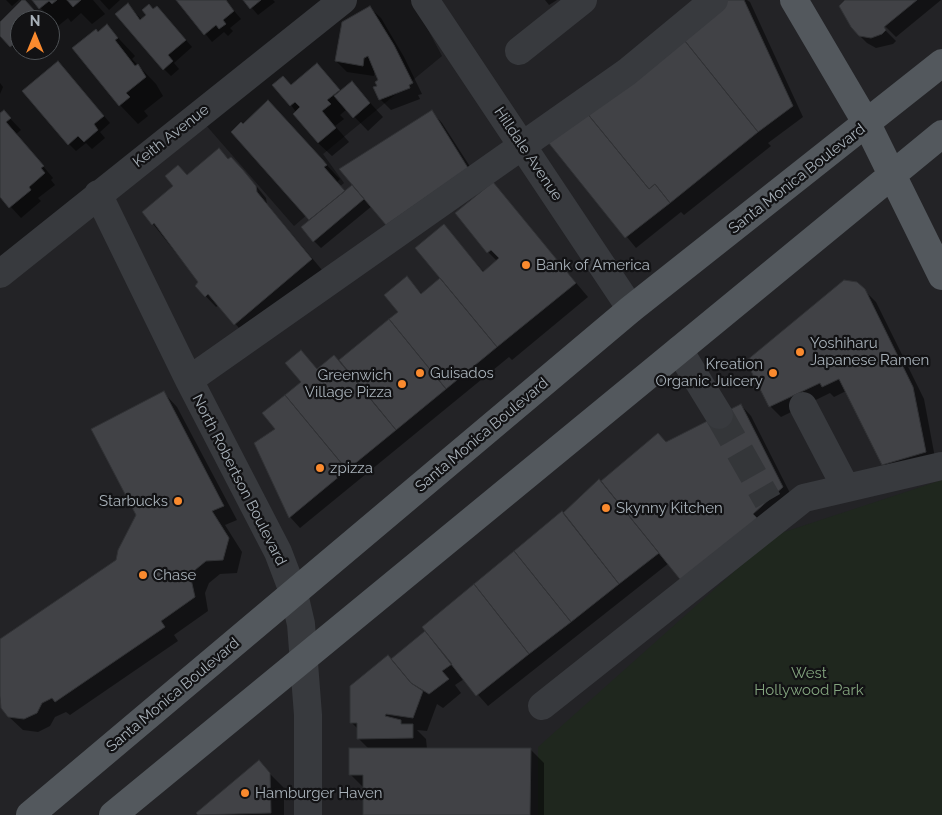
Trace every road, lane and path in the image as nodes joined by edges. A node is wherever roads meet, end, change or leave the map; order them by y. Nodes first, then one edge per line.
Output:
1 (344, 0) edge
2 (425, 0) edge
3 (583, 0) edge
4 (714, 0) edge
5 (794, 0) edge
6 (518, 51) dead end
7 (942, 63) edge
8 (867, 124) junction
9 (942, 134) edge
10 (523, 146) junction
11 (893, 173) junction
12 (98, 194) junction
13 (0, 274) edge
14 (942, 276) edge
15 (632, 309) junction
16 (679, 350) junction
17 (188, 380) junction
18 (803, 406) dead end
19 (719, 415) tunnel mouth
20 (942, 466) edge
21 (846, 488) junction
22 (294, 594) junction
23 (304, 660) junction
24 (542, 706) dead end
25 (30, 815) edge
26 (113, 815) edge
27 (308, 815) edge

1 - 12 street, Keith Avenue
2 - 10 street, Hilldale Avenue
3 - 6 street
4 - 10 street
5 - 8 main road
7 - 8 main road, Santa Monica Boulevard
8 - 11 main road
8 - 15 main road, Santa Monica Boulevard
9 - 11 main road
10 - 15 street, Hilldale Avenue
10 - 17 street
11 - 14 main road
11 - 16 main road
12 - 13 street, Keith Avenue
12 - 17 street, North Robertson Boulevard
15 - 22 main road, Santa Monica Boulevard
16 - 19 street
16 - 23 main road
17 - 22 street, North Robertson Boulevard
18 - 21 street
20 - 21 street
21 - 24 street
22 - 23 street, North Robertson Boulevard
22 - 25 main road, Santa Monica Boulevard
23 - 26 main road
23 - 27 street, North Robertson Boulevard

